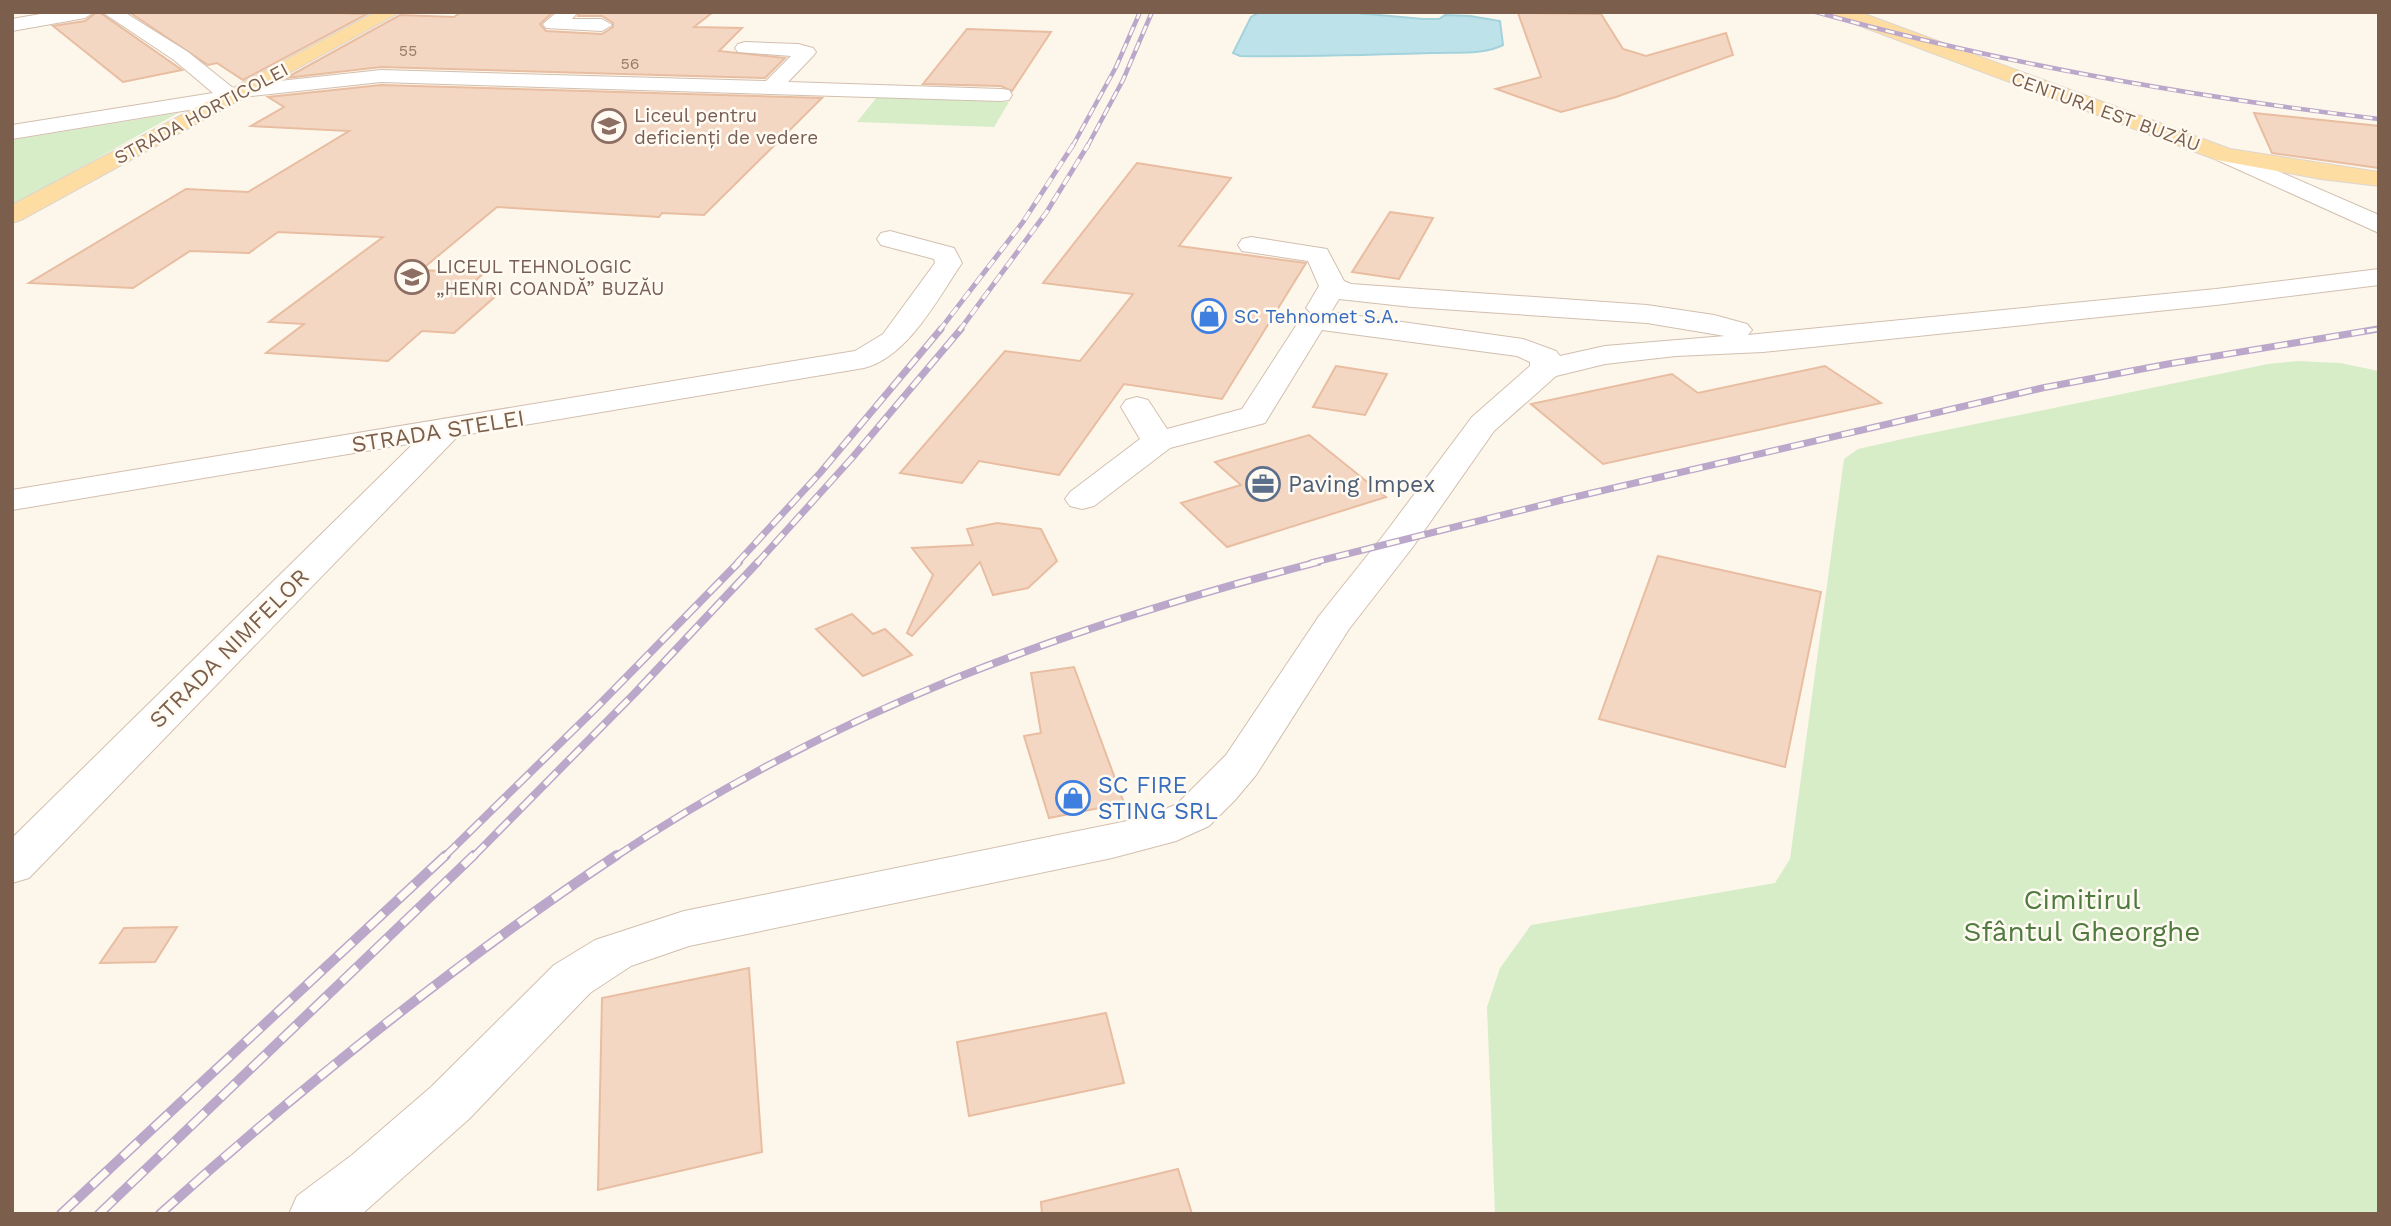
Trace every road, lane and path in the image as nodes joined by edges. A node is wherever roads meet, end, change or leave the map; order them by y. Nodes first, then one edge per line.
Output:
1 (85, 12) edge
2 (111, 12) edge
3 (391, 12) edge
4 (569, 12) edge
5 (1841, 12) edge
6 (12, 24) edge
7 (603, 25) dead end
8 (745, 48) dead end
9 (771, 88) junction
10 (237, 94) junction
11 (1001, 95) dead end
12 (12, 132) edge
13 (2225, 155) junction
14 (2379, 179) edge
15 (12, 215) edge
16 (2379, 225) edge
17 (890, 239) dead end
18 (1251, 245) dead end
19 (2379, 276) edge
20 (1326, 305) junction
21 (1763, 344) junction
22 (1545, 369) junction
23 (1137, 407) dead end
24 (445, 431) junction
25 (1158, 441) junction
26 (1082, 499) dead end
27 (12, 500) edge
28 (12, 866) edge
29 (318, 1214) edge

1 - 6 street
2 - 10 street
3 - 10 main road, STRADA HORTICOLEI
4 - 7 street
5 - 13 main road, CENTURA EST BUZĂU
8 - 9 street
9 - 10 street
9 - 11 street
10 - 12 street
10 - 15 main road, STRADA HORTICOLEI
13 - 14 main road, CENTURA EST BUZĂU
13 - 16 street
17 - 24 street, STRADA STELEI
18 - 20 street
19 - 21 street
20 - 21 street
20 - 22 street
20 - 25 street
21 - 22 street
22 - 29 street
23 - 25 street
24 - 27 street, STRADA STELEI
24 - 28 street, STRADA NIMFELOR
25 - 26 street

